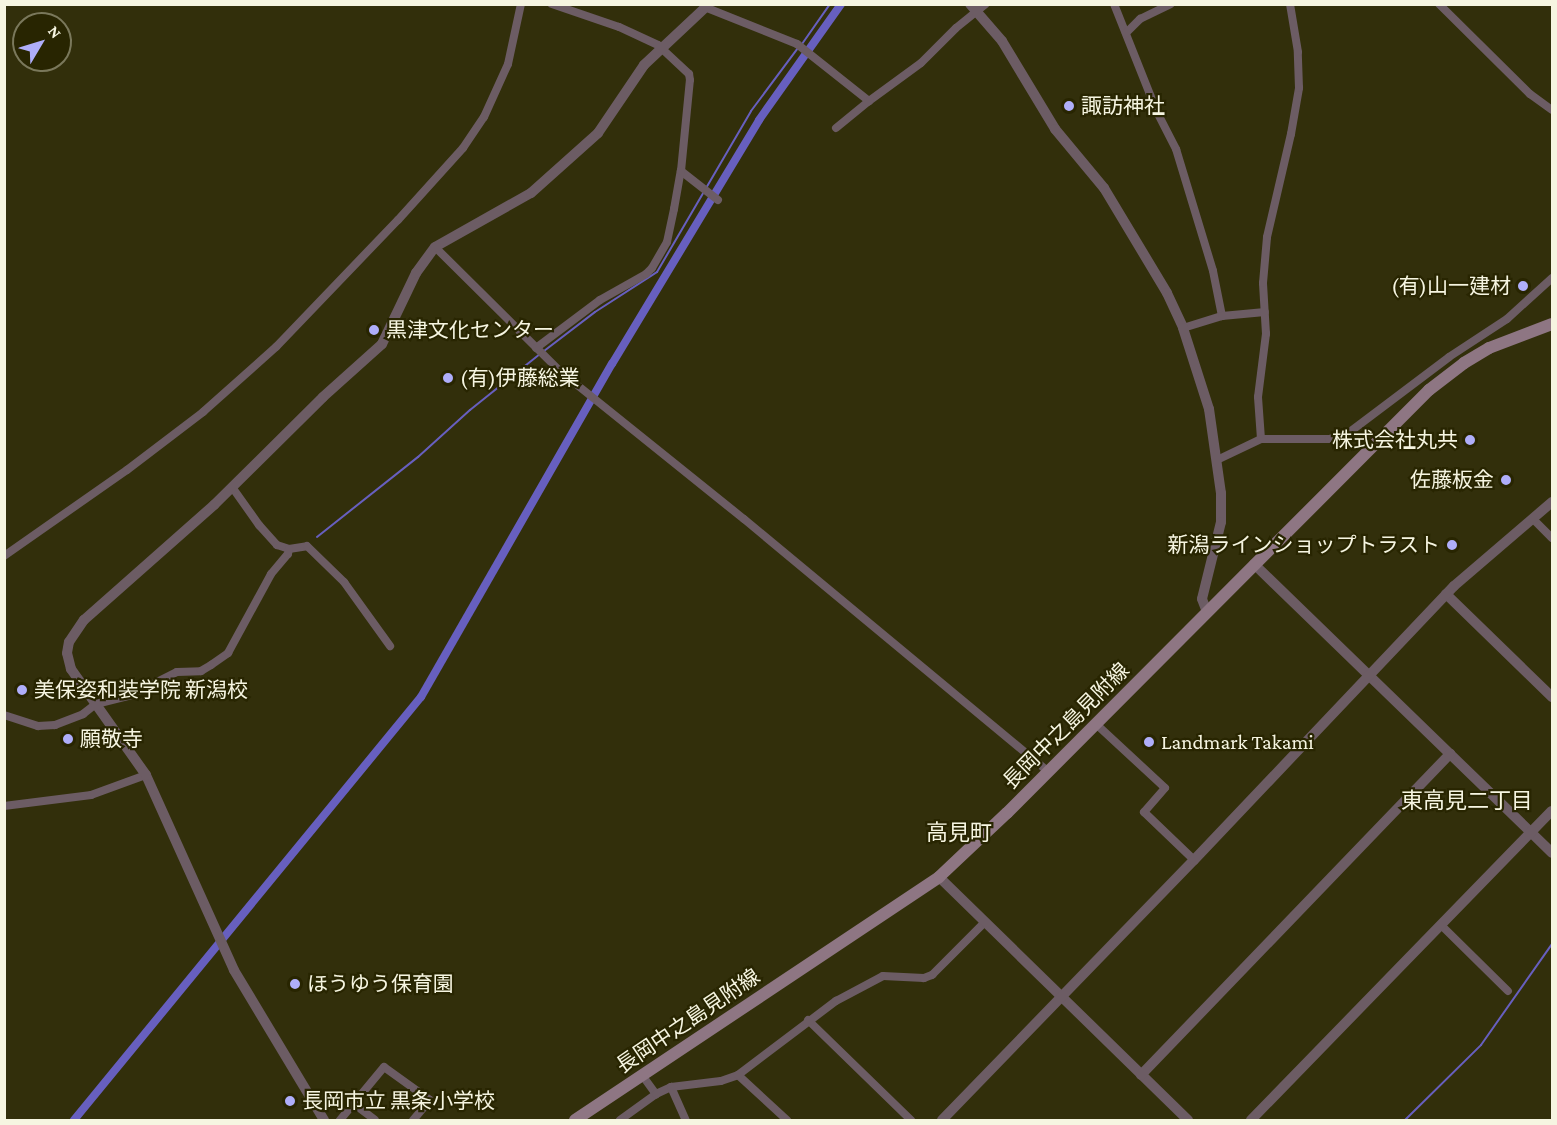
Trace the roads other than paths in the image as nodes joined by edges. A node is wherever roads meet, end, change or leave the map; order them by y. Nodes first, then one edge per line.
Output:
1 (521, 4) edge
2 (552, 4) edge
3 (986, 4) edge
4 (1114, 4) edge
5 (1171, 4) edge
6 (1290, 4) edge
7 (1439, 4) edge
8 (708, 6) edge
9 (973, 8) edge
10 (1126, 33) junction
11 (662, 48) junction
12 (869, 101) junction
13 (1552, 110) edge
14 (836, 128) dead end
15 (681, 171) junction
16 (717, 201) dead end
17 (435, 247) junction
18 (1552, 278) edge
19 (1265, 312) junction
20 (1222, 316) junction
21 (1501, 323) junction
22 (1552, 324) edge
23 (1184, 328) junction
24 (1505, 341) junction
25 (536, 348) junction
26 (1261, 438) junction
27 (1217, 460) junction
28 (232, 487) junction
29 (1552, 502) edge
30 (1533, 519) junction
31 (1552, 538) edge
32 (289, 549) junction
33 (4, 556) edge
34 (1254, 564) junction
35 (1446, 594) junction
36 (1207, 612) junction
37 (390, 646) dead end
38 (1369, 675) junction
39 (1552, 697) edge
40 (96, 704) junction
41 (4, 715) edge
42 (1096, 724) junction
43 (1450, 754) junction
44 (1047, 771) junction
45 (146, 775) junction
46 (4, 806) edge
47 (1552, 811) edge
48 (1531, 832) junction
49 (1552, 853) edge
50 (1194, 860) junction
51 (939, 877) junction
52 (984, 923) junction
53 (1441, 925) junction
54 (1508, 991) dead end
55 (1062, 998) junction
56 (808, 1020) junction
57 (642, 1075) junction
58 (738, 1075) junction
59 (1142, 1075) junction
60 (671, 1087) junction
61 (656, 1094) junction
62 (354, 1104) junction
63 (580, 1119) edge
64 (324, 1120) edge
65 (340, 1120) edge
66 (375, 1120) edge
67 (413, 1120) edge
68 (620, 1120) edge
69 (686, 1120) edge
70 (787, 1120) edge
71 (911, 1120) edge
72 (942, 1120) edge
73 (1188, 1120) edge
74 (1251, 1120) edge

1 - 33 street
2 - 11 street
3 - 9 street
4 - 10 street
5 - 10 street
6 - 19 street
7 - 13 street
8 - 11 street
8 - 12 street
9 - 12 street
9 - 23 street
10 - 20 street
11 - 15 street
11 - 17 street
12 - 14 street
15 - 16 street
15 - 25 street
17 - 25 street
17 - 28 street
18 - 21 street
19 - 20 street
19 - 26 street
20 - 23 street
21 - 24 street
21 - 26 street
22 - 24 main road, 長岡中之島見附線
23 - 27 street
24 - 34 main road, 長岡中之島見附線
25 - 44 street
26 - 27 street
27 - 36 street
28 - 32 street
28 - 40 street
29 - 30 street
30 - 31 street
30 - 35 street
32 - 37 street
32 - 40 street
34 - 36 main road, 長岡中之島見附線
34 - 38 street
35 - 38 street
35 - 39 street
36 - 42 main road, 長岡中之島見附線
38 - 43 street
38 - 50 street
40 - 41 street
40 - 45 street
42 - 44 main road, 長岡中之島見附線
42 - 50 street
43 - 48 street
43 - 59 street
44 - 51 main road, 長岡中之島見附線
45 - 46 street
45 - 64 street
47 - 48 street
48 - 49 street
48 - 53 street
50 - 55 street
51 - 52 street
51 - 57 main road, 長岡中之島見附線
52 - 55 street
52 - 56 street
53 - 54 street
53 - 74 street
55 - 59 street
55 - 72 street
56 - 58 street
56 - 71 street
57 - 61 street
57 - 63 main road, 長岡中之島見附線
58 - 60 street
58 - 70 street
59 - 73 street
60 - 61 street
60 - 69 street
61 - 68 street
62 - 65 street
62 - 66 street
62 - 67 street

